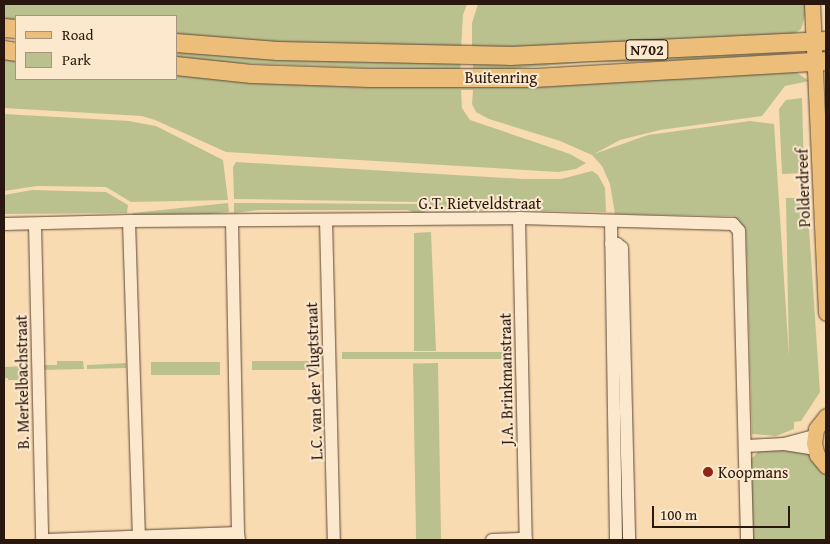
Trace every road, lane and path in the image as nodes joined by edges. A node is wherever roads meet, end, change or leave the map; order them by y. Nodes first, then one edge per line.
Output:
1 (812, 4) edge
2 (820, 41) edge
3 (178, 44) edge
4 (821, 61) edge
5 (178, 66) edge
6 (519, 218) junction
7 (129, 220) junction
8 (326, 220) junction
9 (232, 221) junction
10 (610, 221) junction
11 (4, 224) edge
12 (36, 224) junction
13 (611, 244) junction
14 (826, 313) edge
15 (826, 416) edge
16 (826, 427) edge
17 (746, 446) junction
18 (820, 448) edge
19 (826, 466) edge
20 (139, 537) junction
21 (238, 537) edge
22 (42, 540) edge
23 (46, 540) edge
24 (334, 540) edge
25 (492, 540) edge
26 (526, 540) edge
27 (616, 540) edge
28 (629, 540) edge
29 (747, 540) edge

1 - 2 main road, Polderdreef
2 - 3 highway, Buitenring / N702
2 - 4 main road, Polderdreef
4 - 5 highway, Buitenring / N702
4 - 14 main road, Polderdreef
6 - 8 street, G.T. Rietveldstraat
6 - 10 street, G.T. Rietveldstraat
6 - 26 street, J.A. Brinkmanstraat
7 - 9 street, G.T. Rietveldstraat
7 - 12 street, G.T. Rietveldstraat
7 - 20 street
8 - 9 street, G.T. Rietveldstraat
8 - 24 street, L.C. van der Vlugtstraat
9 - 21 street
10 - 13 street
10 - 17 street, G.T. Rietveldstraat
11 - 12 street, G.T. Rietveldstraat
12 - 22 street, B. Merkelbachstraat
13 - 27 street
13 - 28 street
15 - 18 main road
16 - 18 main road
17 - 18 street
17 - 29 street, G.T. Rietveldstraat
18 - 19 main road
20 - 21 street
20 - 23 street
25 - 26 street, J.A. Brinkmanstraat

